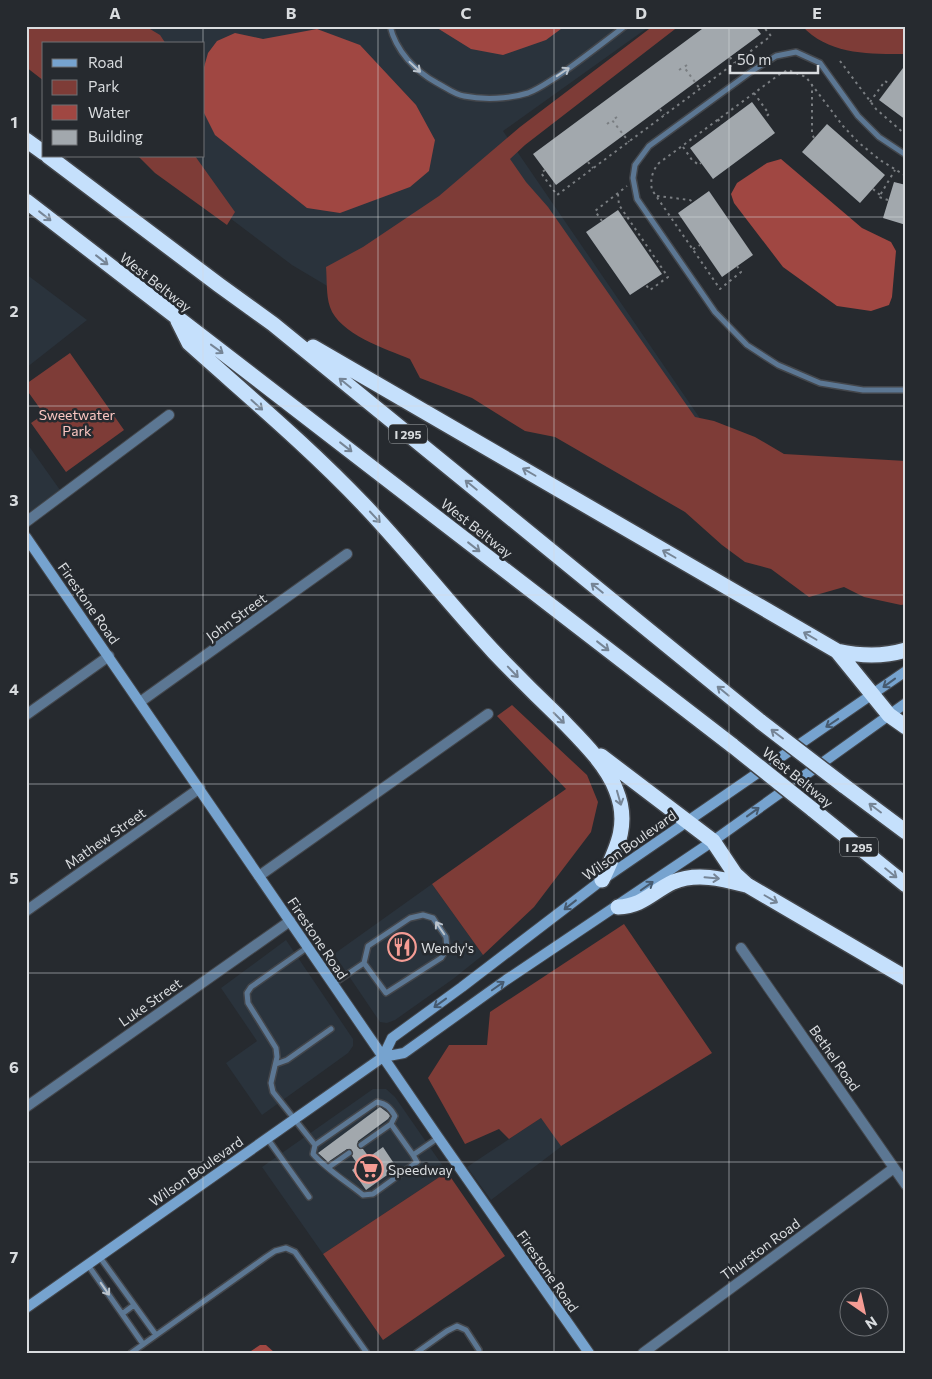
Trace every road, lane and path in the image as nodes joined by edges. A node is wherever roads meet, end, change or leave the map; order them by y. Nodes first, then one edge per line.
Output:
1 (390, 26) edge
2 (625, 26) edge
3 (763, 26) edge
4 (730, 57) dead end
5 (840, 61) dead end
6 (734, 63) junction
7 (687, 64) dead end
8 (684, 67) junction
9 (679, 70) dead end
10 (812, 84) junction
11 (891, 85) dead end
12 (700, 89) junction
13 (754, 93) junction
14 (870, 102) junction
15 (660, 109) dead end
16 (664, 115) junction
17 (617, 117) dead end
18 (764, 118) dead end
19 (718, 119) junction
20 (612, 120) junction
21 (608, 124) dead end
22 (722, 124) dead end
23 (906, 130) edge
24 (903, 133) junction
25 (906, 135) edge
26 (814, 138) dead end
27 (26, 140) edge
28 (629, 142) junction
29 (682, 146) junction
30 (42, 152) edge
31 (906, 155) edge
32 (51, 158) edge
33 (588, 162) dead end
34 (702, 163) dead end
35 (593, 168) junction
36 (544, 170) dead end
37 (895, 170) junction
38 (906, 176) edge
39 (635, 187) junction
40 (872, 189) dead end
41 (652, 190) junction
42 (618, 194) junction
43 (880, 195) junction
44 (656, 196) junction
45 (888, 200) dead end
46 (26, 201) edge
47 (693, 202) dead end
48 (602, 221) dead end
49 (700, 245) dead end
50 (693, 250) junction
51 (737, 266) dead end
52 (646, 284) dead end
53 (178, 319) junction
54 (273, 324) junction
55 (906, 390) edge
56 (169, 415) dead end
57 (26, 522) edge
58 (26, 537) edge
59 (347, 554) dead end
60 (906, 650) edge
61 (837, 651) junction
62 (109, 656) junction
63 (906, 671) edge
64 (873, 695) junction
65 (140, 702) junction
66 (906, 703) edge
67 (488, 714) dead end
68 (26, 715) edge
69 (889, 715) junction
70 (906, 728) edge
71 (584, 743) junction
72 (200, 788) junction
73 (688, 821) junction
74 (906, 832) edge
75 (714, 840) junction
76 (259, 876) junction
77 (602, 880) junction
78 (747, 885) junction
79 (906, 885) edge
80 (618, 907) junction
81 (26, 911) edge
82 (290, 921) junction
83 (308, 947) junction
84 (741, 948) dead end
85 (364, 963) junction
86 (906, 978) edge
87 (333, 984) junction
88 (331, 1029) dead end
89 (383, 1057) junction
90 (276, 1064) junction
91 (26, 1107) edge
92 (294, 1119) junction
93 (387, 1124) junction
94 (267, 1137) junction
95 (438, 1137) junction
96 (323, 1140) junction
97 (363, 1142) dead end
98 (315, 1145) junction
99 (327, 1145) dead end
100 (349, 1153) dead end
101 (413, 1155) junction
102 (329, 1167) junction
103 (894, 1168) junction
104 (906, 1185) edge
105 (309, 1197) dead end
106 (100, 1256) junction
107 (88, 1264) junction
108 (134, 1305) junction
109 (26, 1308) edge
110 (122, 1314) junction
111 (156, 1335) junction
112 (144, 1344) junction
113 (131, 1353) edge
114 (367, 1353) edge
115 (416, 1353) edge
116 (479, 1353) edge
117 (589, 1353) edge
118 (643, 1353) edge

1 -> 2 lane
3 - 6 path
4 - 6 path
5 - 14 path
6 - 12 path
7 - 8 path
8 - 9 path
8 - 12 path
10 - 13 path
10 - 26 path
10 - 37 path
11 - 14 path
12 - 16 path
13 - 18 path
13 - 19 path
14 - 24 path
15 - 16 path
16 - 28 path
17 - 20 path
19 - 22 path
19 - 29 path
20 - 21 path
20 - 28 path
23 - 24 path
24 - 25 path
27 - 30 highway
28 - 35 path
29 - 34 path
29 - 41 path
31 - 39 lane
32 - 54 highway, West Beltway / I 295
33 - 35 path
35 - 36 path
37 - 38 path
37 - 43 path
39 - 41 path
39 - 42 path
39 - 55 lane
40 - 43 path
41 - 44 path
42 - 48 path
42 - 52 path
43 - 45 path
44 - 47 path
44 - 50 path
46 -> 53 highway, West Beltway / I 295
49 - 50 path
50 - 51 path
53 -> 71 highway
53 -> 79 highway, West Beltway / I 295, bridge
61 -> 54 highway
74 -> 54 highway, West Beltway / I 295, bridge
56 - 57 street
58 - 62 main road, Firestone Road
59 - 65 street, John Street
60 - 61 highway
61 - 64 highway
62 - 65 main road, Firestone Road
62 - 68 street
63 -> 64 main road, Wilson Boulevard
64 - 69 highway
64 -> 73 main road, Wilson Boulevard
65 - 72 main road, Firestone Road
66 - 69 main road, Wilson Boulevard
67 - 76 street
69 - 70 highway
75 -> 69 main road, Wilson Boulevard
71 - 73 highway
71 -> 77 highway
72 - 76 main road, Firestone Road
72 - 81 street, Mathew Street
73 - 75 highway
73 - 77 main road, Wilson Boulevard
75 - 78 highway
80 -> 75 main road, Wilson Boulevard
76 - 82 main road, Firestone Road
77 -> 89 main road, Wilson Boulevard
80 -> 78 highway
78 -> 86 highway
89 -> 80 main road, Wilson Boulevard
82 - 83 main road, Firestone Road
82 - 91 street, Luke Street
83 - 87 main road, Firestone Road
83 - 90 lane
84 - 103 street, Bethel Road
85 -> 85 lane
85 - 87 lane
87 - 89 main road, Firestone Road
88 - 90 lane
89 - 92 main road, Wilson Boulevard
89 - 95 main road, Firestone Road
90 - 92 lane
92 - 94 main road, Wilson Boulevard
92 - 98 lane
93 - 96 lane
93 - 97 lane
93 - 101 lane
94 - 105 lane
94 - 106 main road, Wilson Boulevard
95 - 101 lane
95 - 117 main road, Firestone Road
96 - 98 lane
96 - 99 lane
98 - 102 lane
100 - 102 lane
101 - 102 lane
103 - 104 street, Bethel Road
103 - 118 street, Thurston Road
106 - 107 main road, Wilson Boulevard
106 - 108 lane
107 - 109 main road, Wilson Boulevard
107 -> 110 lane
108 - 110 lane
108 - 111 lane
110 - 112 lane
111 - 112 lane
111 - 114 lane
112 - 113 lane
115 - 116 lane

